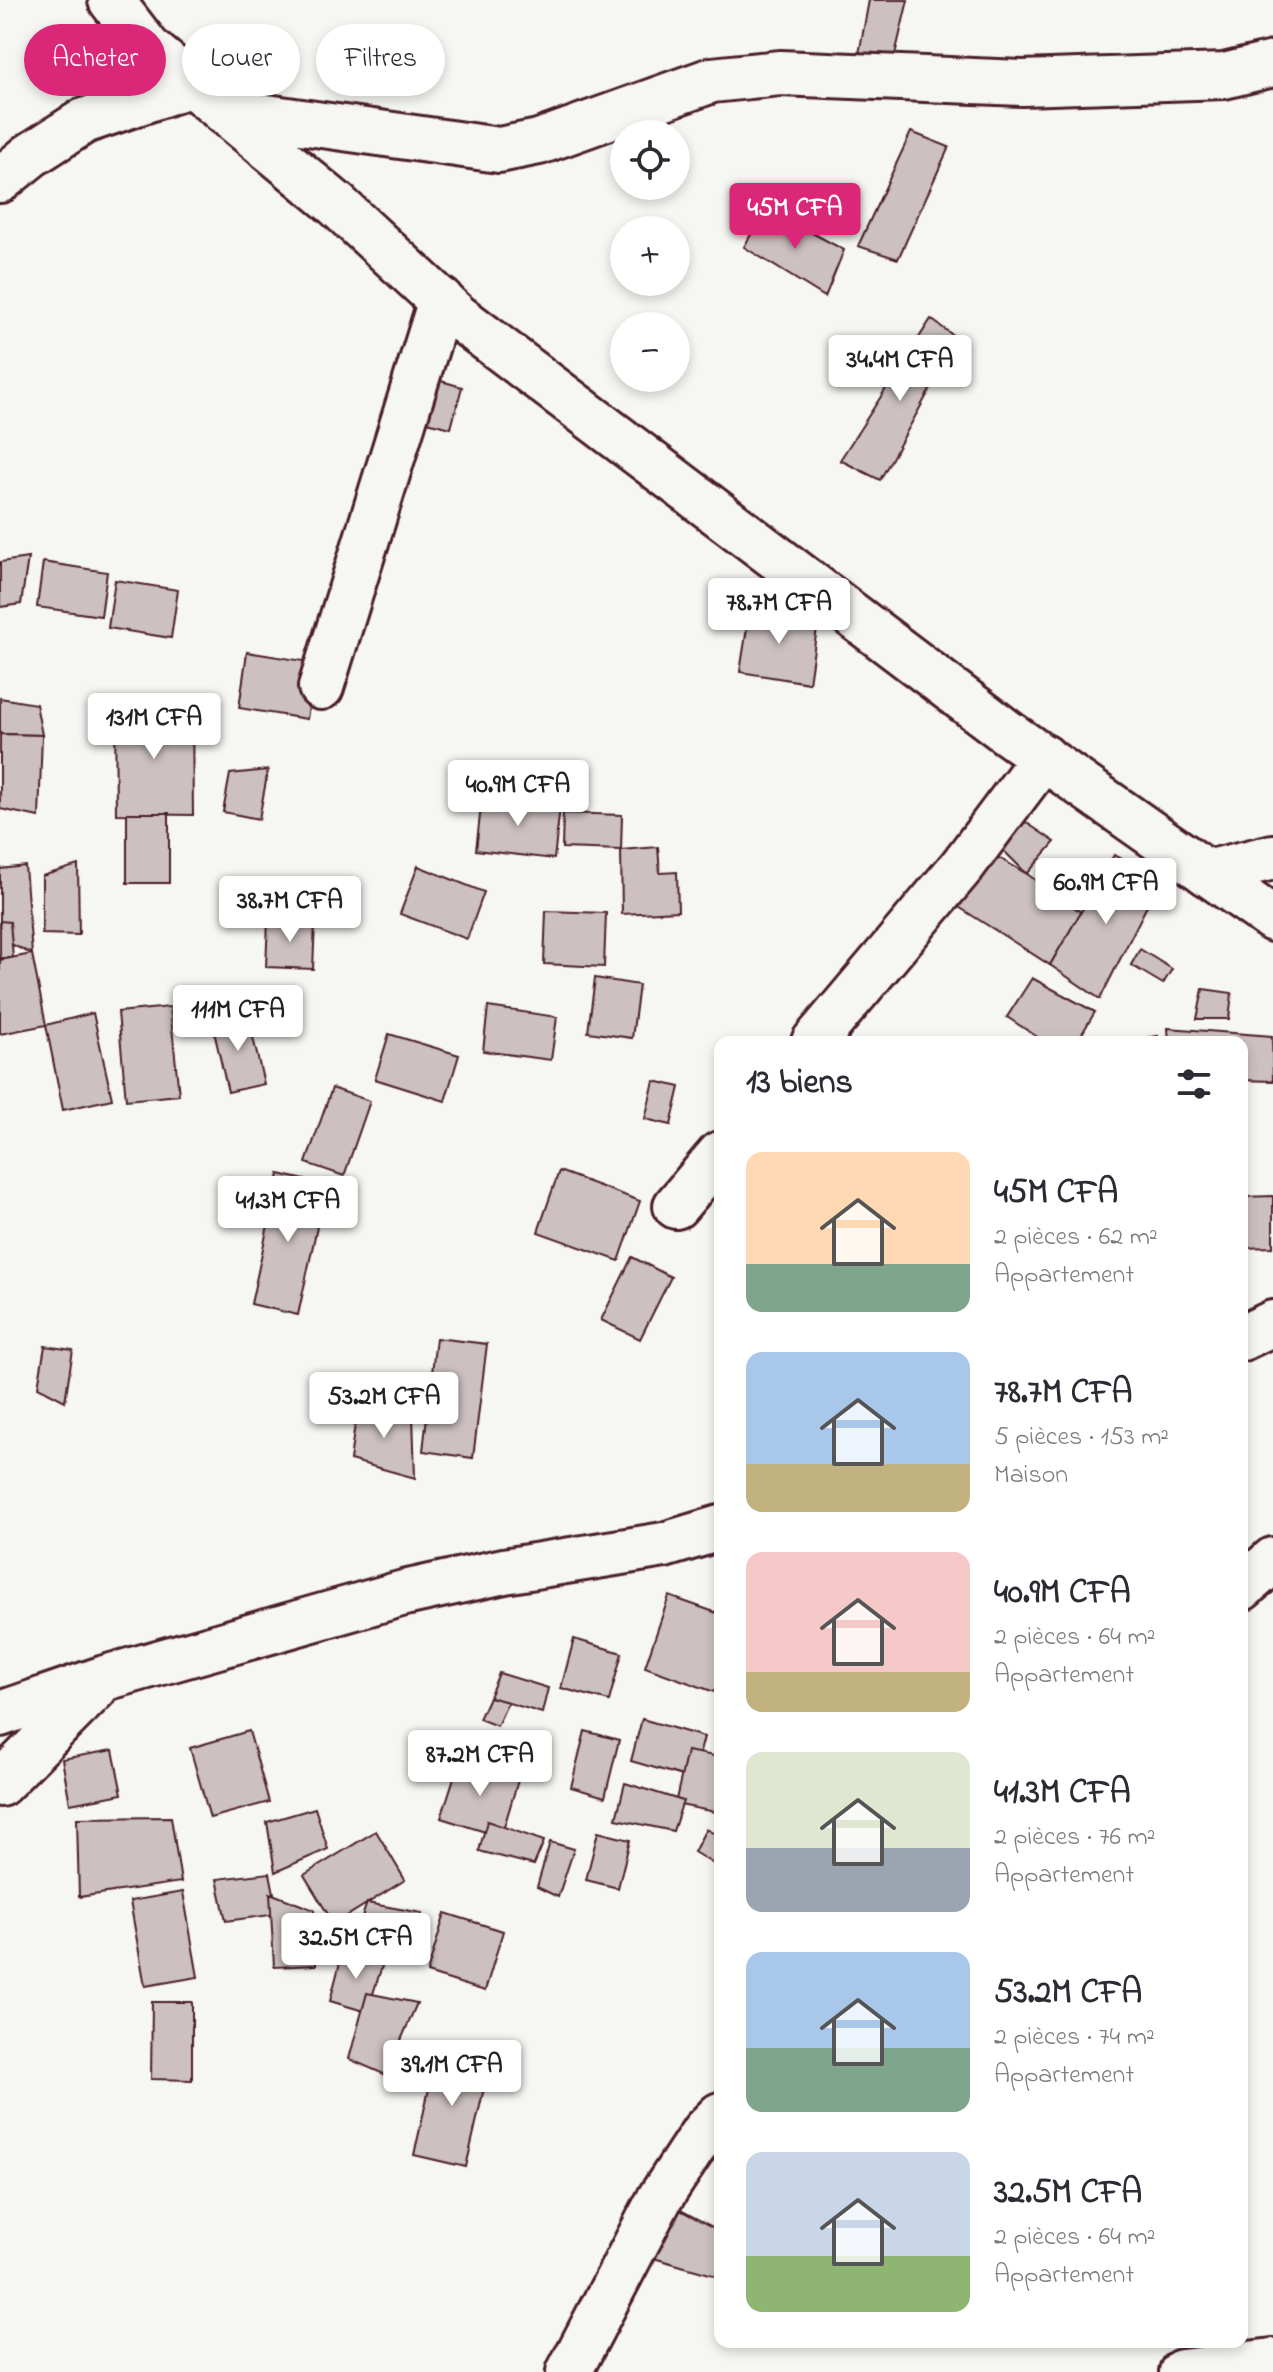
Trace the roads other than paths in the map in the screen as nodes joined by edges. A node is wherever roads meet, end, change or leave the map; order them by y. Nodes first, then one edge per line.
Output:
1 (111, 0) edge
2 (1273, 64) edge
3 (208, 98) junction
4 (0, 180) edge
5 (441, 300) junction
6 (321, 687) dead end
7 (1044, 757) junction
8 (1273, 857) edge
9 (1207, 873) junction
10 (1273, 919) edge
11 (819, 1036) edge
12 (714, 1161) edge
13 (676, 1206) dead end
14 (1273, 1323) edge
15 (1248, 1335) edge
16 (714, 1530) edge
17 (1273, 1560) edge
18 (1248, 1583) edge
19 (105, 1678) junction
20 (0, 1714) edge
21 (0, 1784) edge
22 (714, 2121) edge
23 (1273, 2361) edge
24 (569, 2372) edge
25 (1182, 2372) edge

1 - 3 street
2 - 3 street
3 - 4 street
3 - 5 street
5 - 6 street
5 - 7 street
7 - 9 street
7 - 11 street
8 - 9 street
9 - 10 street
12 - 13 street
14 - 15 street
16 - 19 street
17 - 18 street
19 - 20 street
19 - 21 street
22 - 24 street
23 - 25 street

